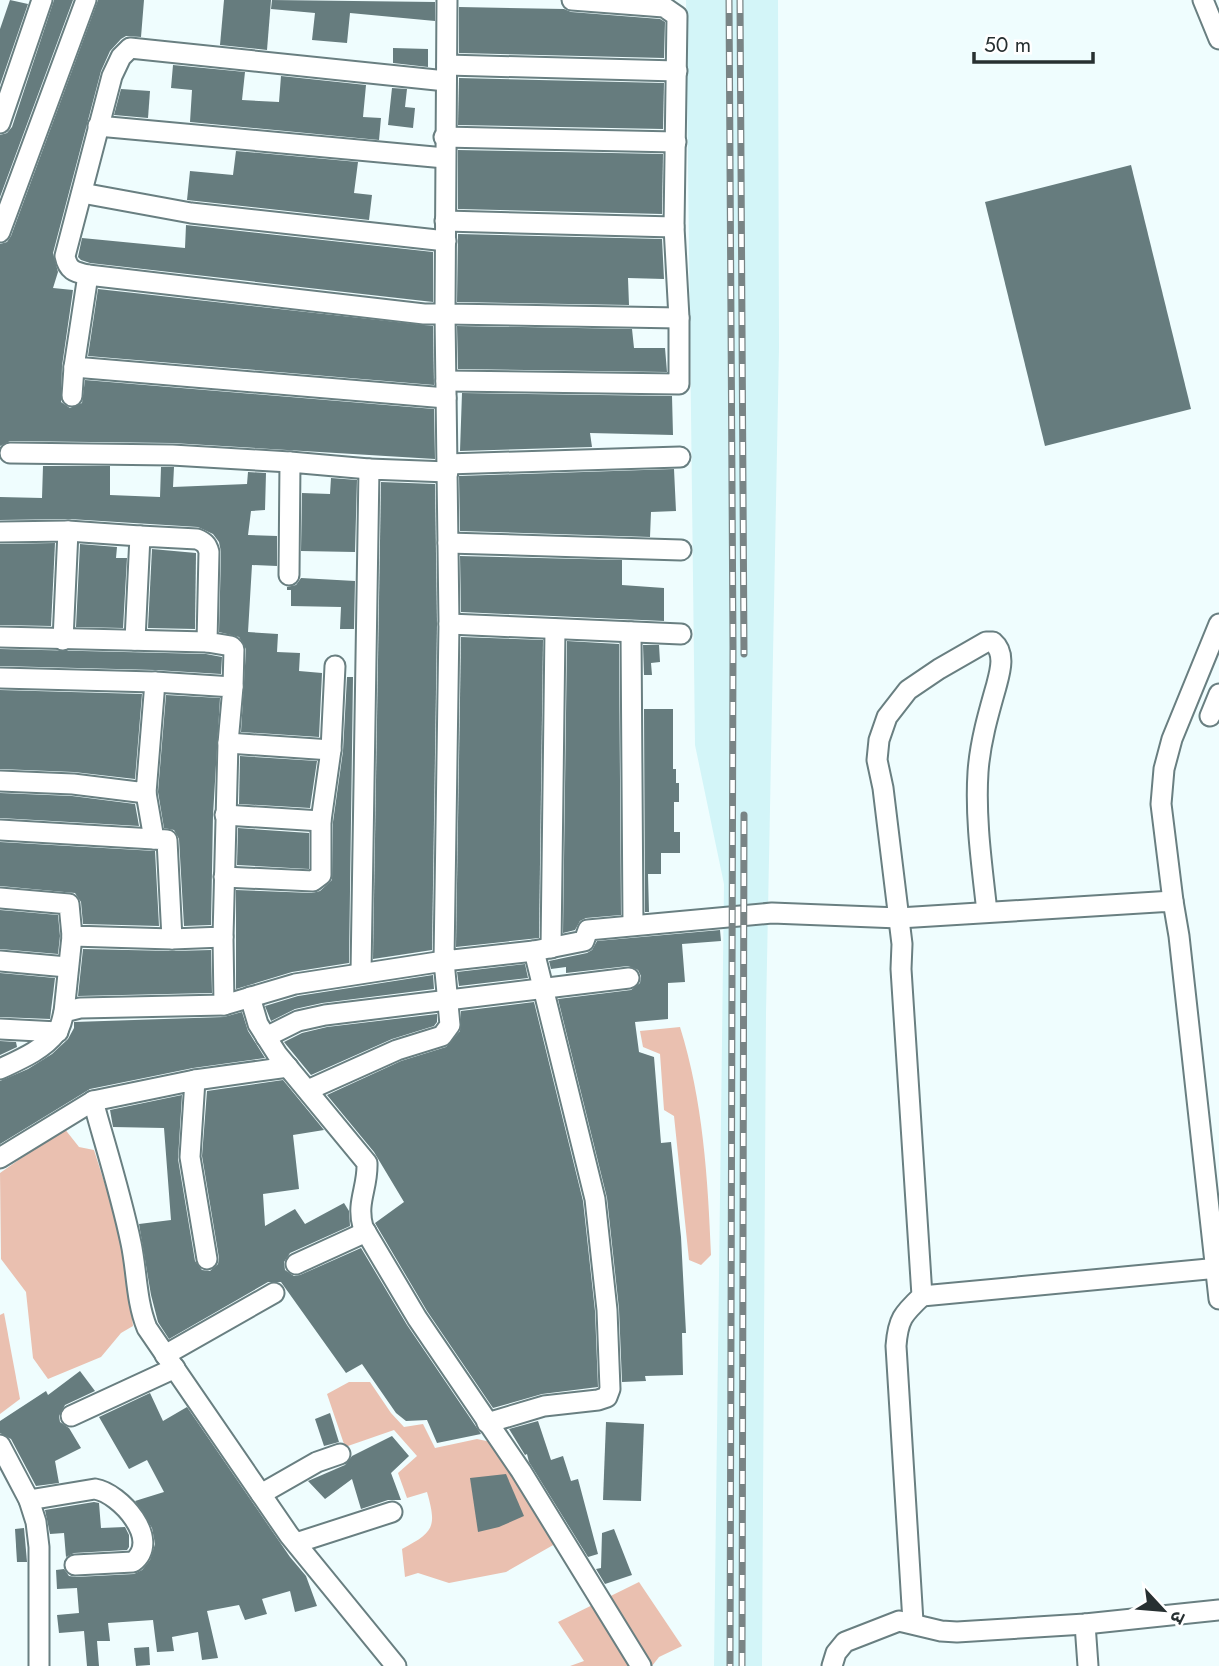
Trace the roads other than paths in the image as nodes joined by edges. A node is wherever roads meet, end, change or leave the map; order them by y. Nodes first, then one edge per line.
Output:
1 (42, 0) edge
2 (86, 0) edge
3 (447, 0) edge
4 (572, 0) edge
5 (1203, 0) edge
6 (1219, 39) edge
7 (677, 71) junction
8 (447, 73) junction
9 (0, 122) edge
10 (98, 126) junction
11 (444, 137) junction
12 (676, 142) junction
13 (444, 158) junction
14 (82, 193) junction
15 (674, 227) junction
16 (445, 231) junction
17 (0, 232) edge
18 (88, 275) junction
19 (444, 314) junction
20 (679, 318) junction
21 (74, 367) junction
22 (446, 389) junction
23 (72, 396) dead end
24 (10, 453) dead end
25 (680, 457) dead end
26 (290, 462) junction
27 (447, 468) junction
28 (369, 469) junction
29 (68, 531) junction
30 (0, 532) edge
31 (140, 536) junction
32 (448, 543) junction
33 (681, 550) dead end
34 (289, 575) dead end
35 (449, 624) junction
36 (1219, 624) edge
37 (555, 629) junction
38 (631, 632) junction
39 (681, 634) dead end
40 (0, 637) edge
41 (63, 640) junction
42 (135, 640) junction
43 (206, 642) junction
44 (335, 666) dead end
45 (0, 678) edge
46 (155, 682) junction
47 (233, 687) junction
48 (1219, 694) edge
49 (1210, 716) dead end
50 (228, 743) junction
51 (331, 750) junction
52 (0, 780) edge
53 (146, 793) junction
54 (225, 815) junction
55 (321, 821) junction
56 (0, 830) edge
57 (154, 839) junction
58 (224, 877) junction
59 (0, 898) edge
60 (1173, 901) junction
61 (987, 912) junction
62 (899, 918) junction
63 (633, 925) junction
64 (72, 936) junction
65 (223, 937) junction
66 (172, 939) junction
67 (543, 950) junction
68 (0, 961) edge
69 (444, 961) junction
70 (67, 967) junction
71 (361, 973) junction
72 (629, 978) dead end
73 (542, 987) junction
74 (250, 997) junction
75 (448, 1001) junction
76 (224, 1005) junction
77 (64, 1012) junction
78 (0, 1029) edge
79 (58, 1032) junction
80 (266, 1037) junction
81 (288, 1067) junction
82 (0, 1069) edge
83 (195, 1080) junction
84 (309, 1090) junction
85 (93, 1101) junction
86 (0, 1158) edge
87 (366, 1232) junction
88 (208, 1259) dead end
89 (296, 1264) dead end
90 (1218, 1268) edge
91 (274, 1293) dead end
92 (922, 1296) junction
93 (1219, 1300) edge
94 (170, 1362) junction
95 (71, 1416) dead end
96 (487, 1423) junction
97 (0, 1445) edge
98 (340, 1454) dead end
99 (261, 1494) junction
100 (29, 1500) junction
101 (392, 1512) dead end
102 (296, 1544) junction
103 (75, 1565) dead end
104 (1219, 1610) edge
105 (913, 1622) junction
106 (1085, 1624) junction
107 (39, 1666) edge
108 (396, 1666) edge
109 (641, 1666) edge
110 (832, 1666) edge
111 (1088, 1666) edge

1 - 9 street
2 - 17 street
3 - 8 street
4 - 7 street
5 - 6 street
7 - 8 street
7 - 12 street
8 - 10 street
8 - 11 street
10 - 13 street
10 - 14 street
11 - 12 street
11 - 13 street
12 - 15 street
13 - 16 street
14 - 16 street
14 - 18 street
15 - 16 street
15 - 20 street
16 - 19 street
18 - 19 street
18 - 21 street
19 - 20 street
19 - 22 street
20 - 22 street
21 - 22 street
21 - 23 street
22 - 27 street
24 - 26 street
25 - 27 street
26 - 28 street
26 - 34 street
27 - 28 street
27 - 32 street
28 - 71 street
29 - 30 street
29 - 31 street
29 - 41 street
31 - 42 street
31 - 43 street
32 - 33 street
32 - 35 street
35 - 37 street
35 - 69 street
36 - 60 street
37 - 38 street
37 - 67 street
38 - 39 street
38 - 63 street
40 - 41 street
41 - 42 street
42 - 43 street
43 - 47 street
44 - 51 street
45 - 46 street
46 - 47 street
46 - 53 street
47 - 50 street
48 - 49 street
50 - 51 street
50 - 54 street
51 - 55 street
52 - 53 street
53 - 57 street
54 - 55 street
54 - 58 street
55 - 58 street
56 - 57 street
57 - 66 street
58 - 65 street
59 - 64 street
60 - 61 street
60 - 90 street
61 - 62 street
61 - 62 street
62 - 63 street
62 - 92 street
63 - 67 street
64 - 66 street
64 - 70 street
65 - 66 street
65 - 76 street
67 - 69 street
67 - 73 street
68 - 70 street
69 - 71 street
69 - 75 street
70 - 77 street
71 - 74 street
72 - 73 street
73 - 75 street
73 - 96 street
74 - 76 street
74 - 80 street
75 - 80 street
75 - 84 street
76 - 77 street
77 - 79 street
78 - 79 street
79 - 82 street
80 - 81 street
81 - 83 street
81 - 84 street
83 - 85 street
83 - 88 street
84 - 87 street
85 - 86 street
85 - 94 street
87 - 89 street
87 - 96 street
90 - 92 street
90 - 93 street
91 - 94 street
92 - 105 street
94 - 95 street
94 - 99 street
96 - 109 street
97 - 100 street
98 - 99 street
99 - 102 street
100 - 103 street
100 - 107 street
101 - 102 street
102 - 108 street
104 - 106 street
105 - 106 street
105 - 110 street
106 - 111 street

